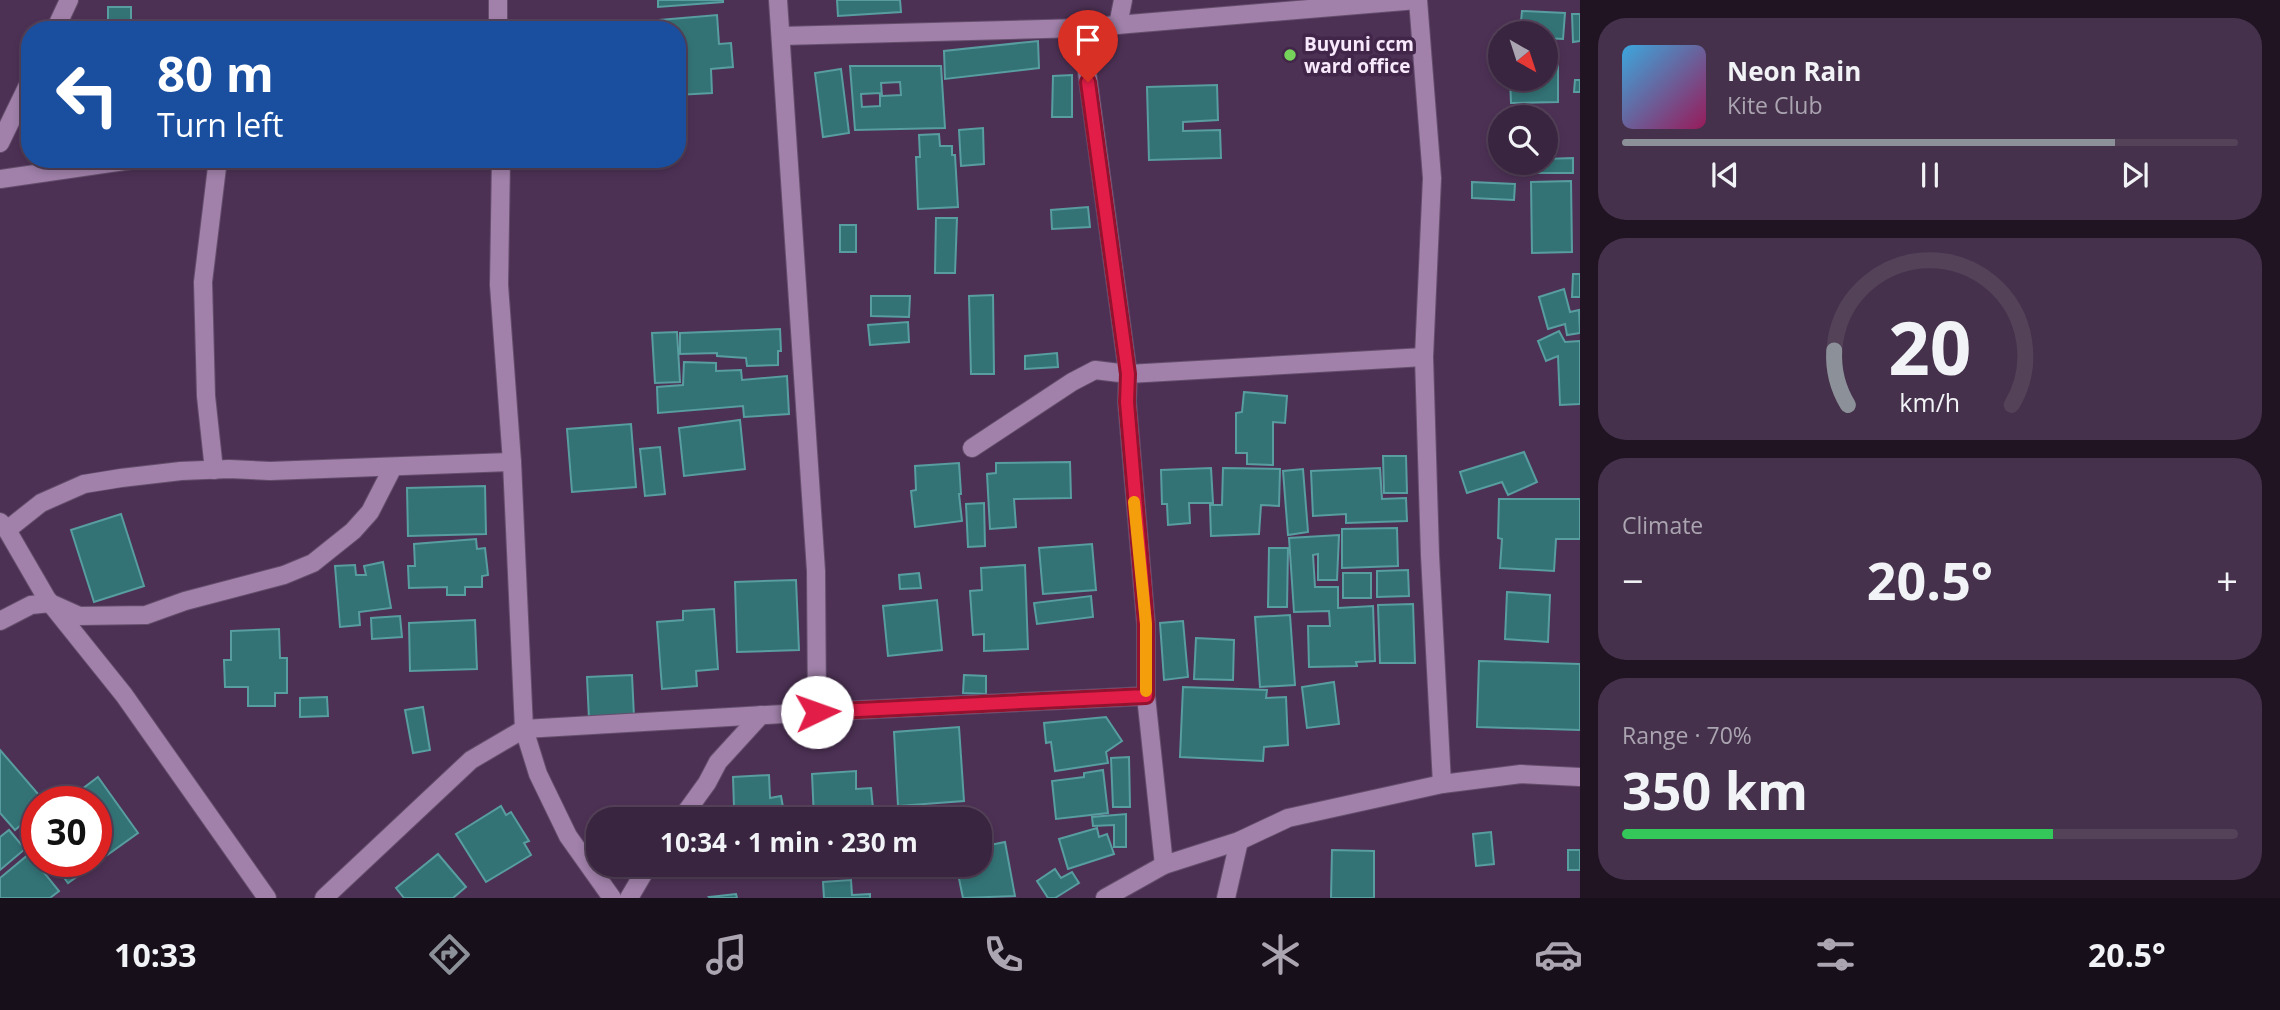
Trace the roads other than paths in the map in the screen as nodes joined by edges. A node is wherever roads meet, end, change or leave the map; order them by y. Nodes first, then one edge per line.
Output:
1 (69, 0) edge
2 (498, 0) edge
3 (778, 0) edge
4 (1123, 0) edge
5 (1418, 0) edge
6 (59, 21) edge
7 (498, 21) edge
8 (1118, 25) junction
9 (1081, 29) junction
10 (781, 36) junction
11 (21, 100) edge
12 (0, 143) edge
13 (76, 168) edge
14 (217, 168) edge
15 (501, 168) edge
16 (0, 179) edge
17 (1424, 357) junction
18 (1128, 374) junction
19 (972, 448) dead end
20 (512, 462) junction
21 (393, 467) junction
22 (214, 470) junction
23 (4, 526) edge
24 (50, 603) junction
25 (0, 621) edge
26 (1146, 696) junction
27 (817, 712) junction
28 (761, 715) junction
29 (524, 729) junction
30 (1580, 777) edge
31 (1442, 784) junction
32 (690, 807) edge
33 (1239, 841) junction
34 (1164, 864) junction
35 (641, 877) edge
36 (268, 898) edge
37 (324, 898) edge
38 (612, 898) edge
39 (629, 898) edge
40 (1105, 898) edge
41 (1226, 898) edge

1 - 6 street
2 - 7 street
3 - 10 street
4 - 8 street
5 - 8 street
5 - 17 street
8 - 9 street
9 - 10 street
9 - 18 street
10 - 27 street
11 - 12 street
13 - 16 street
14 - 22 street
15 - 20 street
17 - 18 street
17 - 31 street
18 - 19 street
18 - 26 street
20 - 21 street
20 - 29 street
21 - 22 street
21 - 24 street
22 - 23 street
23 - 24 street
24 - 25 street
24 - 36 street
26 - 27 street
26 - 34 street
27 - 28 street
28 - 29 street
28 - 32 street
29 - 37 street
29 - 38 street
30 - 31 street
31 - 33 street
33 - 34 street
33 - 41 street
34 - 40 street
35 - 39 street

